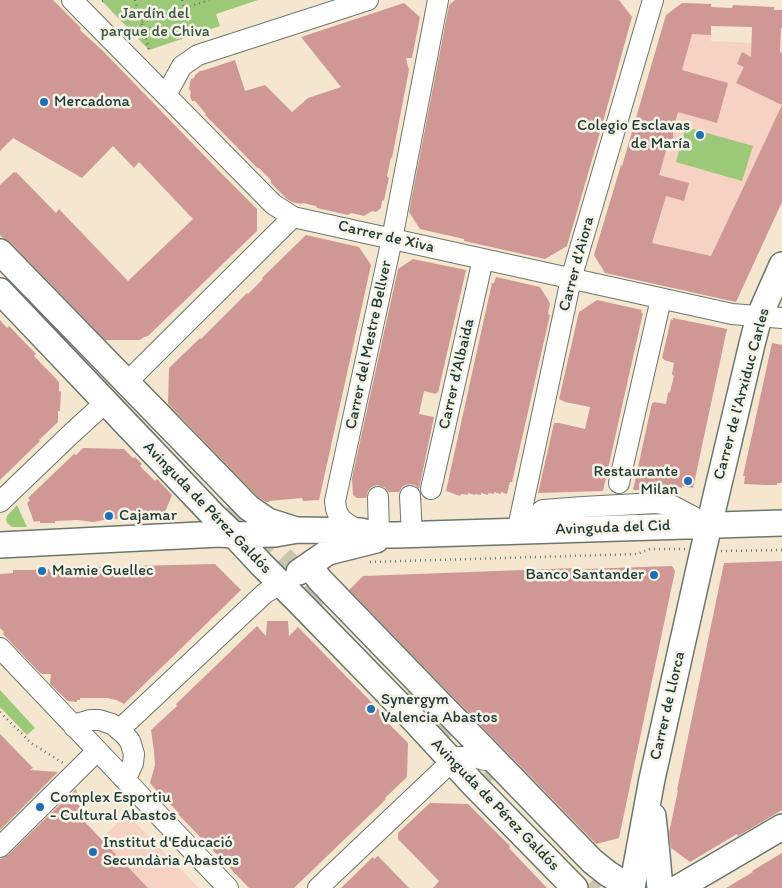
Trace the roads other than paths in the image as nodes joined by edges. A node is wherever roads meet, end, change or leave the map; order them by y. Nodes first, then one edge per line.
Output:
1 (72, 0) edge
2 (368, 0) edge
3 (438, 0) edge
4 (653, 0) edge
5 (103, 6) edge
6 (145, 73) junction
7 (166, 95) junction
8 (293, 217) junction
9 (392, 239) junction
10 (0, 252) edge
11 (483, 259) junction
12 (782, 265) edge
13 (0, 267) edge
14 (0, 276) edge
15 (571, 279) junction
16 (0, 290) edge
17 (662, 298) junction
18 (770, 318) edge
19 (128, 382) junction
20 (106, 402) junction
21 (619, 482) dead end
22 (189, 489) junction
23 (431, 489) dead end
24 (410, 496) dead end
25 (378, 497) dead end
26 (0, 502) edge
27 (609, 506) junction
28 (782, 523) edge
29 (709, 525) junction
30 (644, 527) junction
31 (298, 530) junction
32 (558, 530) junction
33 (517, 532) junction
34 (387, 534) junction
35 (175, 536) junction
36 (234, 536) junction
37 (5, 541) edge
38 (312, 563) junction
39 (281, 584) junction
40 (330, 613) tunnel mouth
41 (0, 648) edge
42 (407, 693) tunnel mouth
43 (416, 722) junction
44 (74, 727) junction
45 (119, 730) junction
46 (97, 751) junction
47 (452, 761) junction
48 (492, 772) junction
49 (123, 778) junction
50 (652, 779) junction
51 (782, 827) edge
52 (0, 847) edge
53 (585, 885) edge
54 (228, 888) edge
55 (318, 888) edge
56 (631, 888) edge
57 (660, 888) edge
58 (678, 888) edge

1 - 6 street, Carrer de Xiva
2 - 7 street
3 - 9 street, Carrer del Mestre Bellver
4 - 15 street, Carrer d'Aiora
5 - 6 street
6 - 7 street, Carrer de Xiva
7 - 8 street, Carrer de Xiva
8 - 9 street, Carrer de Xiva
8 - 19 street
9 - 11 street, Carrer de Xiva
9 - 34 street, Carrer del Mestre Bellver
10 - 19 main road, Avinguda de Pérez Galdós
11 - 15 street, Carrer de Xiva
11 - 23 street, Carrer d'Albaida
12 - 18 main road, Carrer de l'Arxiduc Carles
13 - 14 main road, Avinguda de Pérez Galdós
15 - 17 street, Carrer de Xiva
15 - 33 street, Carrer d'Aiora
16 - 20 main road, Avinguda de Pérez Galdós
17 - 18 street, Carrer de Xiva
17 - 21 street
18 - 29 main road, Carrer de l'Arxiduc Carles
19 - 31 main road, Avinguda de Pérez Galdós
20 - 22 main road, Avinguda de Pérez Galdós
20 - 26 street
22 - 35 main road
22 - 36 main road, Avinguda de Pérez Galdós
24 - 34 street
25 - 34 street
27 - 29 street, Avinguda del Cid
27 - 30 street
27 - 32 street
27 - 33 street, Avinguda del Cid
28 - 29 main road, Avinguda del Cid
29 - 30 main road, Avinguda del Cid
29 - 50 main road, Carrer de Llorca
30 - 32 main road, Avinguda del Cid
31 - 34 main road, Avinguda del Cid
31 - 36 main road, Avinguda del Cid
32 - 33 main road, Avinguda del Cid
33 - 34 main road, Avinguda del Cid
34 - 38 main road, Avinguda del Cid
35 - 36 main road, Avinguda del Cid
35 - 37 main road, Avinguda del Cid
36 - 39 main road, Avinguda de Pérez Galdós
38 - 39 main road, Avinguda del Cid
38 - 48 main road, Avinguda de Pérez Galdós
39 - 43 main road, Avinguda de Pérez Galdós
39 - 45 street
40 - 42 main road
41 - 44 street
43 - 47 main road, Avinguda de Pérez Galdós
43 - 48 main road, Avinguda de Pérez Galdós
44 - 45 street
44 - 46 street
45 - 49 street
46 - 49 street
46 - 52 street
47 - 48 street
47 - 53 main road, Avinguda de Pérez Galdós
47 - 55 street
48 - 53 main road, Avinguda de Pérez Galdós
48 - 56 main road, Avinguda de Pérez Galdós
49 - 54 street
50 - 56 main road, Carrer de Llorca
50 - 57 main road
51 - 58 main road

